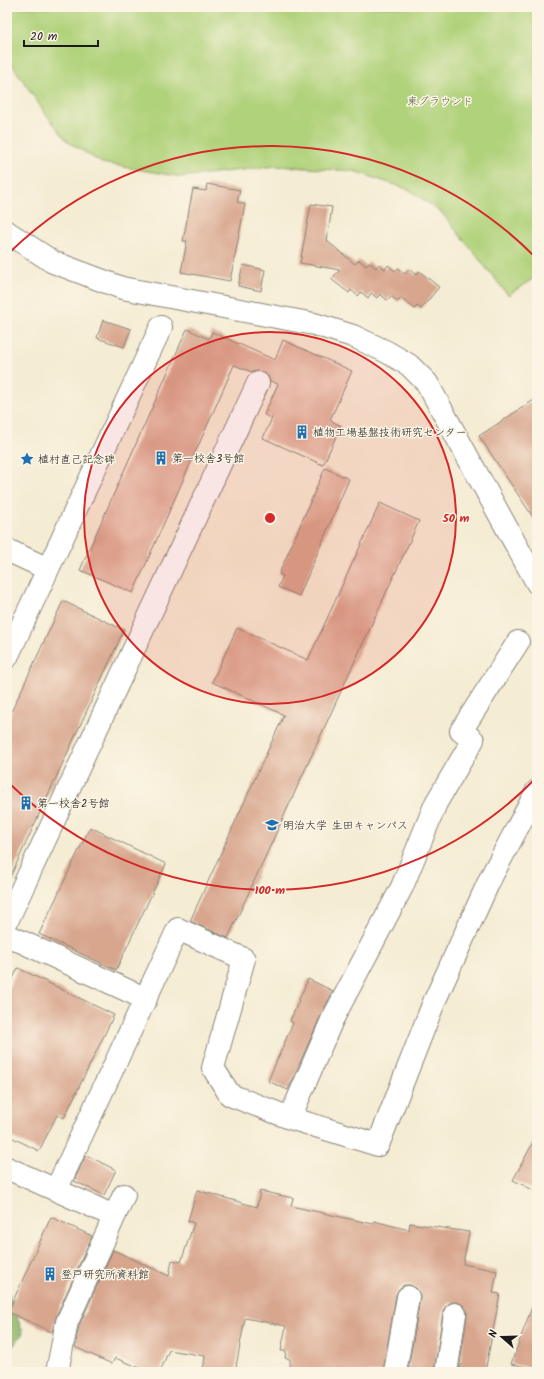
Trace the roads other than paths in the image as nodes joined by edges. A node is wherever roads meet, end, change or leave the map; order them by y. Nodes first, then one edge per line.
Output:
1 (7, 232) edge
2 (161, 327) dead end
3 (258, 383) dead end
4 (7, 550) edge
5 (48, 569) junction
6 (537, 583) edge
7 (518, 642) dead end
8 (7, 657) edge
9 (537, 791) edge
10 (7, 921) edge
11 (7, 935) edge
12 (146, 1000) junction
13 (290, 1118) junction
14 (7, 1168) edge
15 (56, 1190) junction
16 (124, 1195) dead end
17 (114, 1216) junction
18 (408, 1297) dead end
19 (455, 1314) dead end
20 (57, 1372) edge
21 (395, 1372) edge
22 (446, 1372) edge

1 - 6 street
2 - 5 street
3 - 10 street
4 - 5 street
5 - 8 street
7 - 13 street
9 - 13 street
11 - 12 street
12 - 13 street
12 - 15 street
14 - 15 street
15 - 17 street
16 - 17 street
17 - 20 street
18 - 21 street
19 - 22 street

